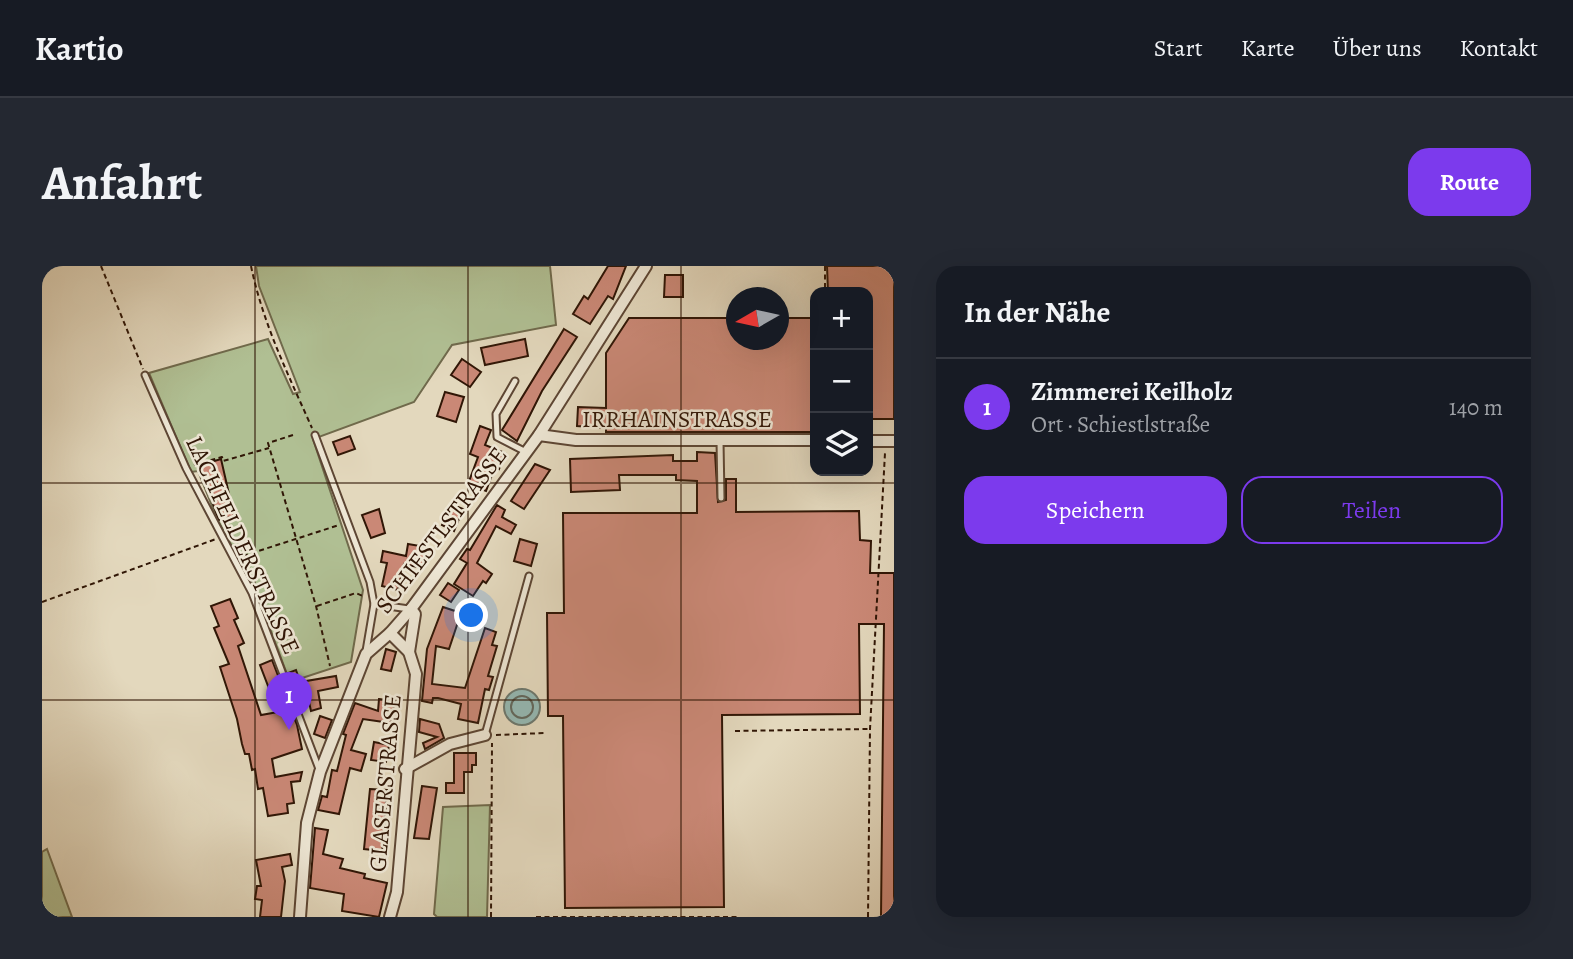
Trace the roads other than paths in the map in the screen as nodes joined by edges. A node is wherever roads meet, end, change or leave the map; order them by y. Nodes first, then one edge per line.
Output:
1 (646, 266) edge
2 (145, 375) road end
3 (515, 380) dead end
4 (315, 435) road end
5 (539, 435) junction
6 (720, 440) junction
7 (810, 440) edge
8 (526, 452) junction
9 (721, 498) dead end
10 (529, 576) dead end
11 (374, 604) junction
12 (411, 609) junction
13 (390, 633) junction
14 (408, 652) junction
15 (366, 654) junction
16 (485, 735) joint
17 (405, 769) junction
18 (320, 772) junction
19 (300, 917) edge
20 (390, 917) edge

1 - 5 street, SCHIESTLSTRASSE
2 - 18 lane, LACHFELDERSTRASSE
3 - 8 lane
4 - 11 lane
5 - 6 street, IRRHAINSTRASSE
5 - 8 street, SCHIESTLSTRASSE
6 - 7 street, IRRHAINSTRASSE
6 - 9 lane
8 - 12 street, SCHIESTLSTRASSE
10 - 16 lane
11 - 12 lane
11 - 15 lane
12 - 13 street, SCHIESTLSTRASSE
12 - 14 street, GLASERSTRASSE
13 - 14 street
13 - 15 street, SCHIESTLSTRASSE
14 - 17 street, GLASERSTRASSE
15 - 18 street, SCHIESTLSTRASSE
16 - 17 street
17 - 20 street, GLASERSTRASSE
18 - 19 street, SCHIESTLSTRASSE

